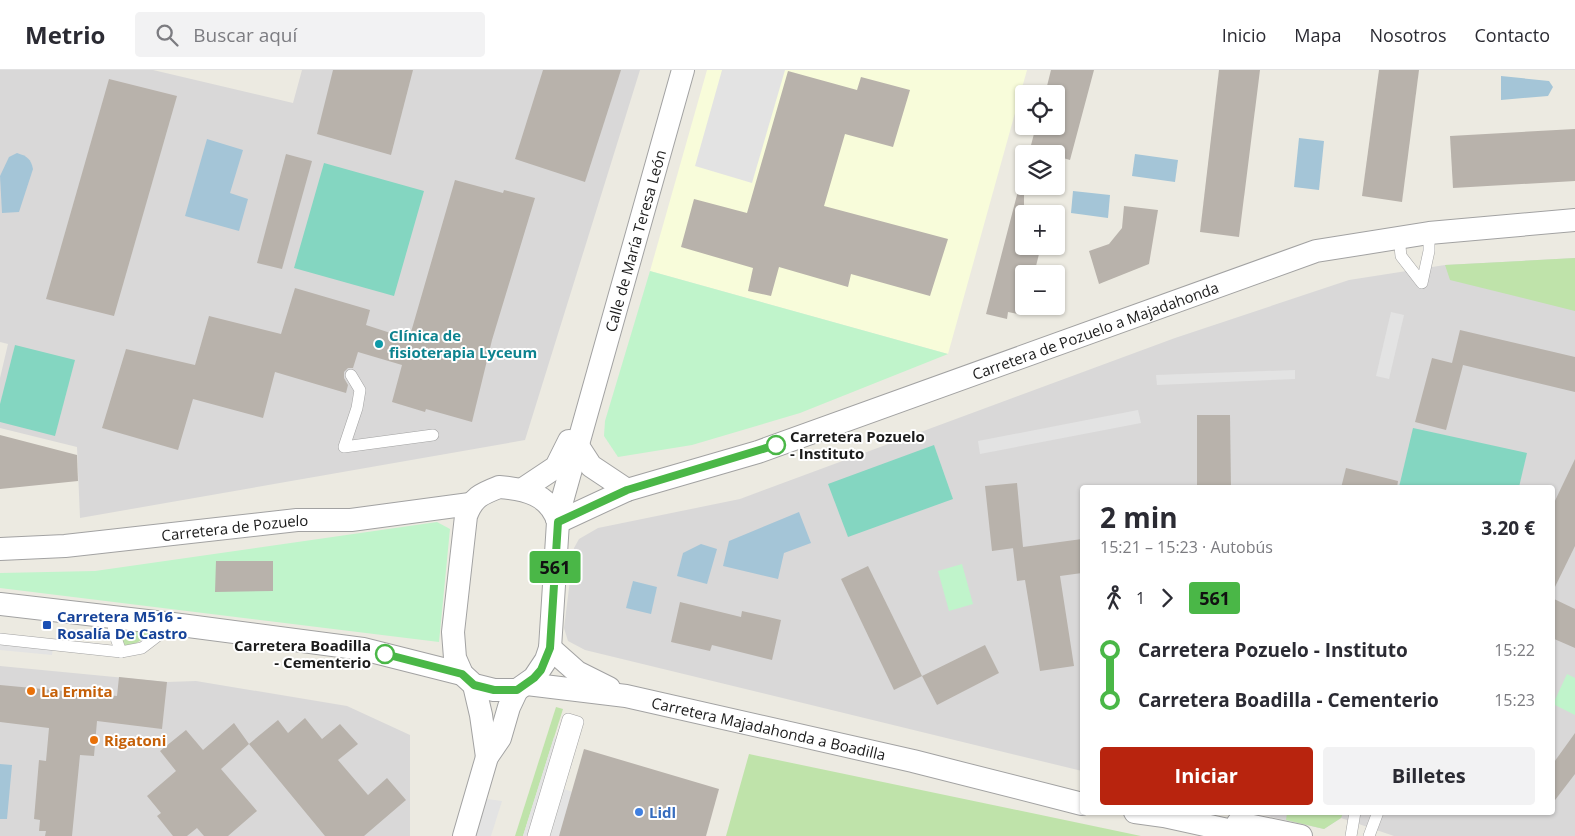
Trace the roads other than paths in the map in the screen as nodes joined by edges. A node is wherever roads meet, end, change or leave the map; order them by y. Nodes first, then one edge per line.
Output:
1 (683, 70) edge
2 (1575, 220) edge
3 (1429, 233) junction
4 (1399, 236) junction
5 (351, 375) dead end
6 (586, 412) junction
7 (433, 435) dead end
8 (578, 446) junction
9 (523, 489) junction
10 (627, 490) junction
11 (470, 504) junction
12 (557, 520) junction
13 (0, 549) edge
14 (0, 604) edge
15 (117, 617) junction
16 (174, 624) junction
17 (0, 639) edge
18 (550, 648) junction
19 (121, 652) junction
20 (468, 679) junction
21 (522, 687) junction
22 (626, 696) junction
23 (487, 757) junction
24 (913, 761) junction
25 (1080, 791) edge
26 (1080, 803) edge
27 (1129, 815) edge
28 (1157, 815) edge
29 (1205, 815) edge
30 (1354, 815) edge
31 (1377, 815) edge
32 (464, 836) edge
33 (532, 836) edge
34 (544, 836) edge
35 (1220, 836) edge
36 (1254, 836) edge
37 (1301, 836) edge
38 (1350, 836) edge
39 (1369, 836) edge

1 - 6 street, Calle de María Teresa León
2 - 3 street, Carretera de Pozuelo a Majadahonda
3 - 4 street, Carretera de Pozuelo a Majadahonda
3 - 4 lane
4 - 10 street, Carretera de Pozuelo a Majadahonda
5 - 7 lane
6 - 8 street, Calle de María Teresa León
6 - 9 street, Calle de María Teresa León
8 - 10 street
8 - 12 street, Calle de María Teresa León
9 - 11 street
9 - 12 street
10 - 12 street, Carretera de Pozuelo a Majadahonda
11 - 13 street, Carretera de Pozuelo
11 - 20 street
12 - 18 street
14 - 15 street
15 - 16 street
15 - 19 lane
16 - 19 lane
16 - 20 street
17 - 19 lane
18 - 21 street
18 - 22 street, Carretera Majadahonda a Boadilla
20 - 21 street
20 - 23 street
21 - 22 street, Carretera Majadahonda a Boadilla
21 - 23 street
22 - 24 street, Carretera Majadahonda a Boadilla
23 - 32 street
24 - 25 street, Carretera Majadahonda a Boadilla
24 - 26 street, Carretera Majadahonda a Boadilla
27 - 35 street
28 - 36 street
29 - 37 street
30 - 38 lane
31 - 39 lane
33 - 34 lane

